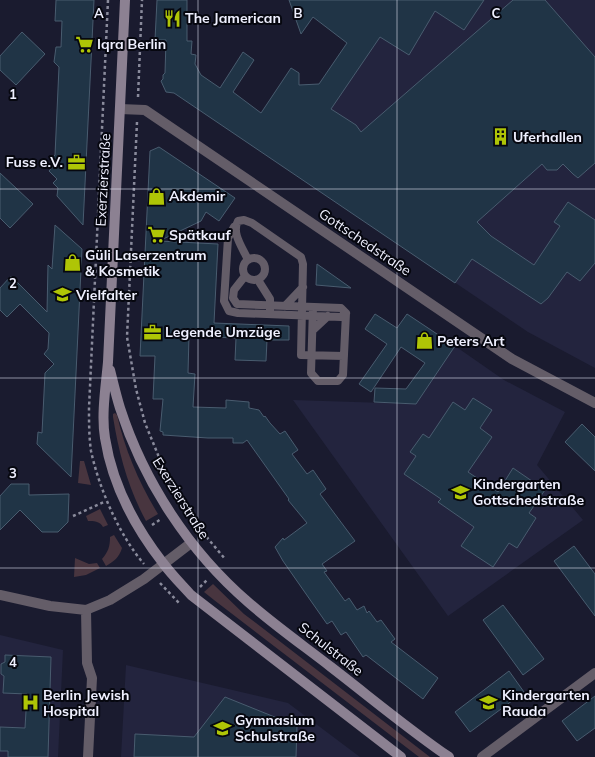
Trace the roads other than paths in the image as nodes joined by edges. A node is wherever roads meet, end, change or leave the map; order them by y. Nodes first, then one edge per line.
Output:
1 (125, 0) edge
2 (120, 109) junction
3 (235, 226) junction
4 (248, 260) junction
5 (245, 276) junction
6 (258, 280) junction
7 (303, 287) junction
8 (270, 306) junction
9 (285, 306) junction
10 (302, 311) junction
11 (313, 312) junction
12 (346, 313) junction
13 (270, 314) junction
14 (328, 316) junction
15 (313, 330) junction
16 (312, 356) junction
17 (344, 356) junction
18 (108, 362) junction
19 (595, 403) edge
20 (191, 543) junction
21 (202, 557) joint
22 (163, 564) junction
23 (0, 595) edge
24 (86, 610) junction
25 (595, 673) edge
26 (88, 757) edge
27 (401, 757) edge
28 (449, 757) edge
29 (482, 757) edge

1 - 2 main road, Exerzierstraße
2 - 18 main road, Exerzierstraße
2 - 19 street, Gottschedstraße
3 - 4 lane
3 - 7 lane
3 - 13 lane
4 - 5 lane
4 - 6 lane
5 - 6 lane
5 - 8 lane
6 - 8 lane
7 - 9 lane
7 - 10 lane
8 - 9 lane
8 - 13 lane
9 - 10 lane
10 - 11 lane
10 - 13 lane
10 - 16 lane
11 - 12 lane
11 - 14 lane
11 - 15 lane
12 - 14 lane
12 - 17 lane
14 - 15 lane
15 - 16 lane
16 - 17 lane
16 - 17 lane
18 - 20 main road, Exerzierstraße
18 - 22 main road, Exerzierstraße
20 - 21 main road, Exerzierstraße
20 - 22 street
21 - 28 main road, Schulstraße
22 - 24 street
22 - 27 main road
23 - 24 street
24 - 26 street
25 - 29 street

